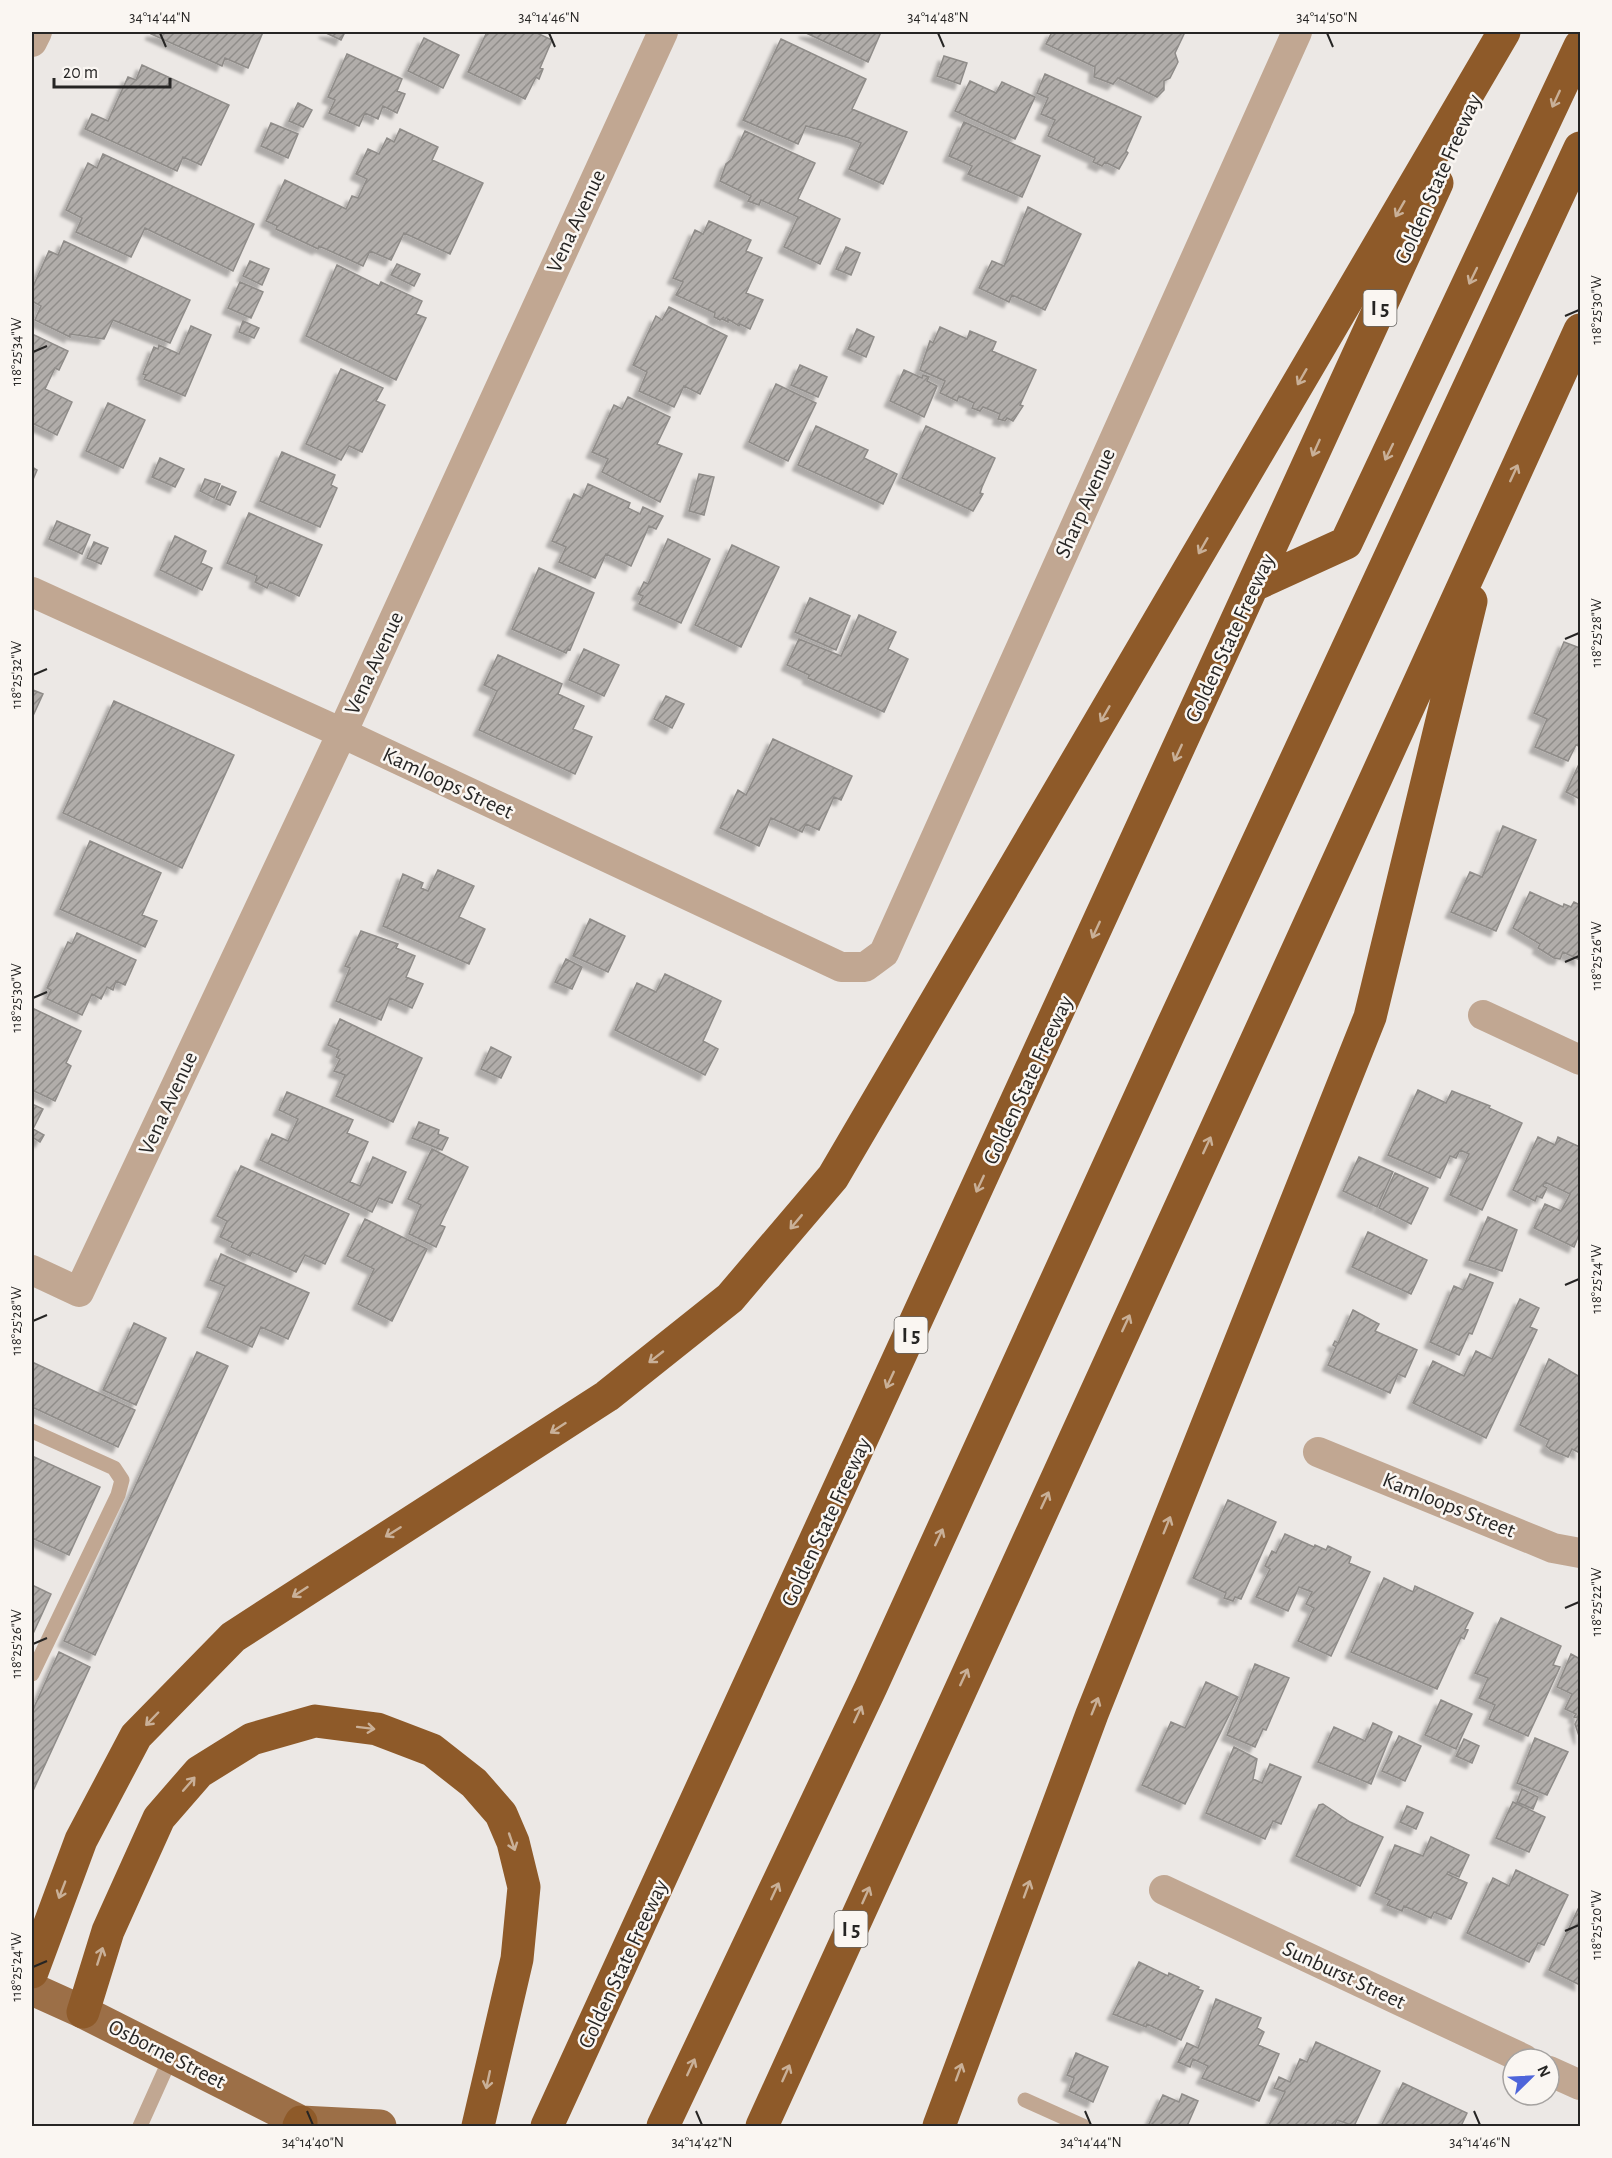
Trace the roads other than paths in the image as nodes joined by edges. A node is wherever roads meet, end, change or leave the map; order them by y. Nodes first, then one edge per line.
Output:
1 (37, 32) edge
2 (663, 32) edge
3 (1297, 32) edge
4 (1505, 32) edge
5 (32, 42) edge
6 (1581, 46) edge
7 (1581, 148) edge
8 (1581, 330) edge
9 (1490, 526) junction
10 (1254, 585) junction
11 (32, 592) edge
12 (342, 733) junction
13 (865, 967) joint
14 (1483, 1015) dead end
15 (1581, 1060) edge
16 (32, 1270) edge
17 (32, 1431) edge
18 (1318, 1452) dead end
19 (1581, 1553) edge
20 (32, 1674) edge
21 (1164, 1890) dead end
22 (32, 1972) edge
23 (32, 1989) edge
24 (83, 2012) junction
25 (1501, 2048) edge
26 (171, 2056) junction
27 (1561, 2076) edge
28 (1581, 2085) edge
29 (1025, 2100) dead end
30 (665, 2123) edge
31 (301, 2125) edge
32 (140, 2127) edge
33 (380, 2127) edge
34 (478, 2127) edge
35 (547, 2127) edge
36 (762, 2127) edge
37 (939, 2127) edge
38 (1083, 2127) edge

1 - 5 street
2 - 12 street, Vena Avenue
3 - 13 street, Sharp Avenue
4 -> 10 highway, Golden State Freeway / I 5
4 -> 22 highway
6 -> 10 highway
30 -> 7 highway
9 -> 8 highway, I 5
36 -> 9 highway, I 5
37 -> 9 highway
10 -> 35 highway, Golden State Freeway / I 5
11 - 12 street, Kamloops Street
12 - 13 street, Kamloops Street
12 - 16 street, Vena Avenue
14 - 15 street
17 - 20 lane
18 - 19 street, Kamloops Street
21 - 25 street, Sunburst Street
23 - 24 main road, Osborne Street
24 - 26 main road, Osborne Street
24 -> 34 highway
26 - 31 main road, Osborne Street
26 - 32 lane
27 - 28 street
29 - 38 lane
31 - 33 main road, Osborne Street

